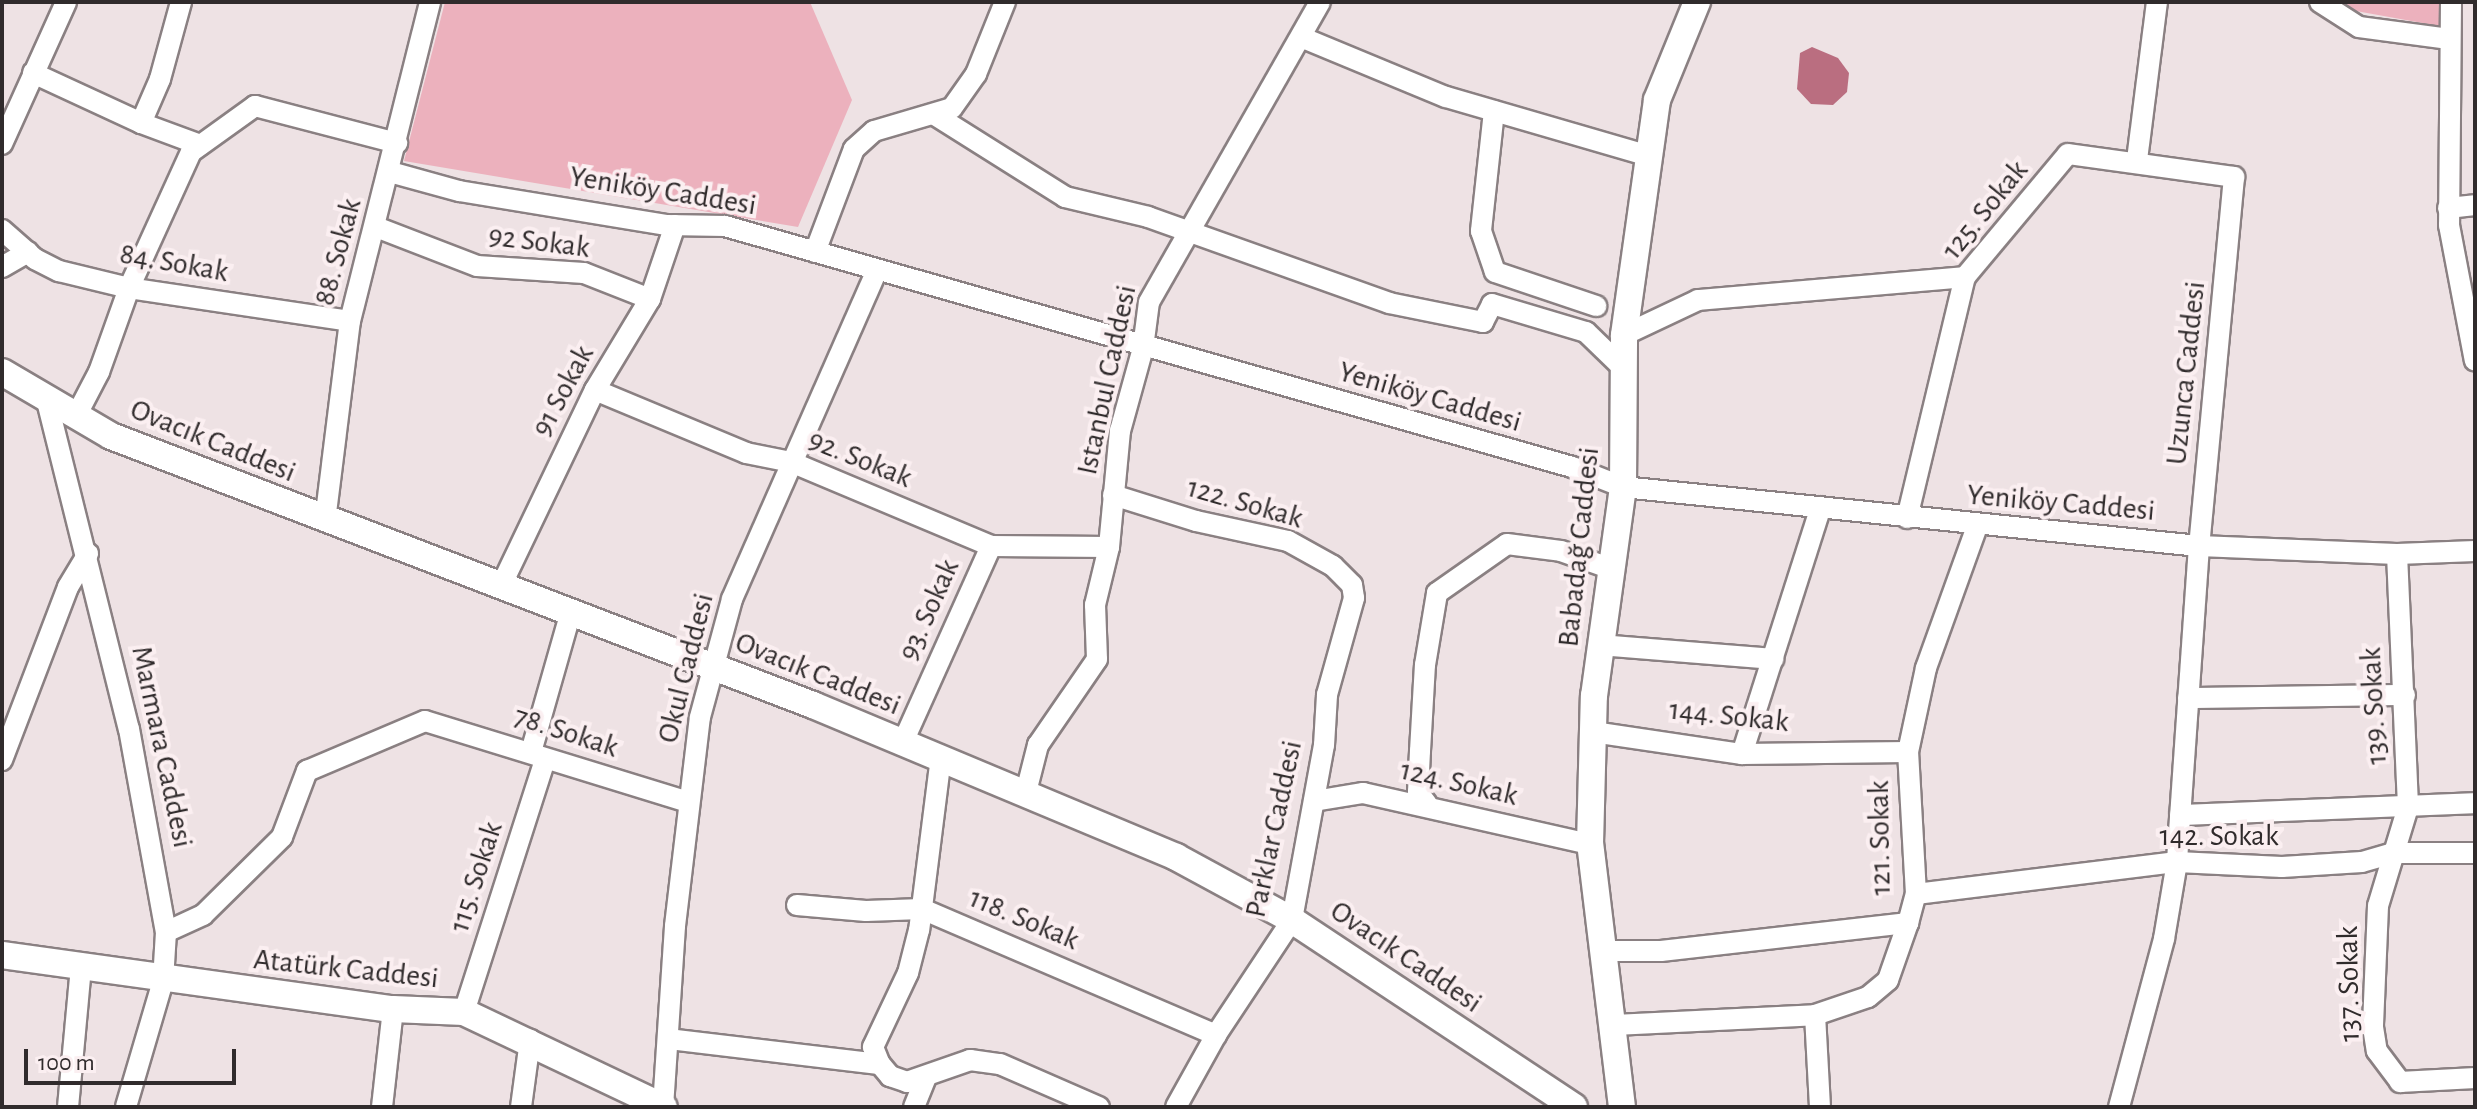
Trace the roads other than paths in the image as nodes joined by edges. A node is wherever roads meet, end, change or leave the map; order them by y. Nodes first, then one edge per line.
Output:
1 (66, 2) edge
2 (181, 2) edge
3 (430, 2) edge
4 (1005, 2) edge
5 (1320, 2) edge
6 (1697, 2) edge
7 (2157, 2) edge
8 (2320, 2) edge
9 (2451, 2) edge
10 (1301, 37) junction
11 (2449, 39) junction
12 (33, 73) junction
13 (1494, 111) junction
14 (935, 115) junction
15 (141, 123) junction
16 (397, 143) junction
17 (2, 144) edge
18 (200, 145) junction
19 (1649, 156) junction
20 (2137, 160) junction
21 (390, 172) junction
22 (2234, 177) joint
23 (2475, 205) edge
24 (2448, 208) junction
25 (675, 225) junction
26 (376, 227) junction
27 (1187, 229) junction
28 (2, 230) edge
29 (28, 252) junction
30 (815, 252) junction
31 (2, 267) edge
32 (877, 271) junction
33 (1965, 277) junction
34 (129, 288) junction
35 (650, 299) junction
36 (1596, 306) dead end
37 (350, 321) junction
38 (1624, 335) junction
39 (1143, 348) junction
40 (2475, 361) edge
41 (1624, 369) junction
42 (2, 372) edge
43 (595, 390) junction
44 (47, 401) junction
45 (76, 416) junction
46 (791, 462) junction
47 (1623, 487) junction
48 (1113, 495) junction
49 (1821, 507) junction
50 (1907, 518) junction
51 (325, 521) junction
52 (1977, 526) junction
53 (991, 546) junction
54 (2199, 546) junction
55 (1109, 547) junction
56 (2475, 551) edge
57 (88, 554) junction
58 (2397, 554) junction
59 (1609, 568) junction
60 (1352, 585) joint
61 (501, 586) junction
62 (571, 612) junction
63 (1600, 645) junction
64 (1773, 659) junction
65 (713, 667) junction
66 (2405, 695) junction
67 (2188, 698) junction
68 (1593, 732) junction
69 (903, 742) junction
70 (1908, 752) junction
71 (1742, 754) junction
72 (538, 756) junction
73 (941, 757) junction
74 (2, 760) edge
75 (1026, 792) junction
76 (1314, 801) junction
77 (688, 802) junction
78 (2475, 803) edge
79 (1427, 804) junction
80 (2408, 807) junction
81 (2180, 815) junction
82 (1590, 844) junction
83 (2394, 853) junction
84 (2475, 853) edge
85 (2177, 862) junction
86 (1916, 894) junction
87 (797, 905) dead end
88 (922, 909) junction
89 (1292, 920) junction
90 (1908, 923) junction
91 (166, 932) junction
92 (1603, 951) junction
93 (2, 955) edge
94 (81, 968) junction
95 (163, 981) junction
96 (393, 1009) junction
97 (464, 1012) junction
98 (1815, 1015) junction
99 (1614, 1025) junction
100 (1216, 1035) junction
101 (669, 1039) junction
102 (530, 1040) junction
103 (880, 1064) junction
104 (926, 1077) junction
105 (2475, 1078) edge
106 (68, 1107) edge
107 (126, 1107) edge
108 (382, 1107) edge
109 (521, 1107) edge
110 (663, 1107) edge
111 (914, 1107) edge
112 (1099, 1107) edge
113 (1176, 1107) edge
114 (1574, 1107) edge
115 (1622, 1107) edge
116 (1820, 1107) edge
117 (2119, 1107) edge

1 - 12 street
2 - 15 street
3 - 16 street, 88. Sokak
4 - 14 street
5 - 10 street, Istanbul Caddesi
6 - 19 main road, Babadağ Caddesi
7 - 20 street
8 - 11 street
9 - 11 street
10 - 13 street
10 - 27 street, Istanbul Caddesi
11 - 24 street
12 - 15 street
12 - 17 street
13 - 19 street
13 - 36 street
14 - 27 street
14 - 30 street
15 - 18 street
16 - 18 street
16 - 21 street, 88. Sokak
18 - 34 street
19 - 38 main road, Babadağ Caddesi
20 - 22 street, 125. Sokak
20 - 33 street, 125. Sokak
21 - 25 street, Yeniköy Caddesi
21 - 26 street, 88. Sokak
22 - 54 street, Uzunca Caddesi
23 - 24 street
24 - 40 street
25 - 30 street, Yeniköy Caddesi
25 - 35 street, 91 Sokak
26 - 35 street, 92 Sokak
26 - 37 street, 88. Sokak
27 - 39 street, Istanbul Caddesi
27 - 41 street
28 - 29 street, 84. Sokak
29 - 31 street
29 - 34 street, 84. Sokak
30 - 32 street, Yeniköy Caddesi
32 - 39 street, Yeniköy Caddesi
32 - 46 street, Okul Caddesi
33 - 38 street
33 - 50 street, 125. Sokak
34 - 37 street, 84. Sokak
34 - 45 street
35 - 43 street, 91 Sokak
37 - 51 street, 88. Sokak
38 - 41 main road, Babadağ Caddesi
39 - 47 street, Yeniköy Caddesi
39 - 48 street, Istanbul Caddesi
41 - 47 main road, Babadağ Caddesi
42 - 44 main road, Ovacık Caddesi
43 - 46 street, 92. Sokak
43 - 61 street, 91 Sokak
44 - 45 main road, Ovacık Caddesi
44 - 57 street, Marmara Caddesi
45 - 51 main road, Ovacık Caddesi
46 - 53 street, 92. Sokak
46 - 65 street, Okul Caddesi
47 - 49 street, Yeniköy Caddesi
47 - 59 main road, Babadağ Caddesi
48 - 55 street, Istanbul Caddesi
48 - 60 street, 122. Sokak
49 - 50 street, Yeniköy Caddesi
49 - 64 street
50 - 52 street, Yeniköy Caddesi
51 - 61 main road, Ovacık Caddesi
52 - 54 street, Yeniköy Caddesi
52 - 70 street, 121. Sokak
53 - 55 street, 92. Sokak
53 - 69 street, 93. Sokak
54 - 58 street, Yeniköy Caddesi
54 - 67 street, Uzunca Caddesi
55 - 75 street, Istanbul Caddesi
56 - 58 street, Yeniköy Caddesi
57 - 74 street
57 - 91 street, Marmara Caddesi
58 - 66 street, 139. Sokak
59 - 63 main road, Babadağ Caddesi
59 - 79 street
60 - 76 street, Parklar Caddesi
61 - 62 main road, Ovacık Caddesi
62 - 65 main road, Ovacık Caddesi
62 - 72 street, 115. Sokak
63 - 64 street
63 - 68 main road, Babadağ Caddesi
64 - 71 street
65 - 69 main road, Ovacık Caddesi
65 - 77 street, Okul Caddesi
66 - 67 street
66 - 80 street, 139. Sokak
67 - 81 street, Uzunca Caddesi
68 - 71 street, 144. Sokak
68 - 82 main road, Babadağ Caddesi
69 - 73 main road, Ovacık Caddesi
70 - 71 street, 144. Sokak
70 - 86 street, 121. Sokak
72 - 77 street, 78. Sokak
72 - 91 street, 78. Sokak
72 - 97 street, 115. Sokak
73 - 75 main road, Ovacık Caddesi
73 - 88 street
75 - 89 main road, Ovacık Caddesi
76 - 79 street, 124. Sokak
76 - 89 street, Parklar Caddesi
77 - 101 street, Okul Caddesi
78 - 80 street
79 - 82 street, 124. Sokak
80 - 81 street
80 - 83 street, 139. Sokak
81 - 85 street, Uzunca Caddesi
82 - 92 main road, Babadağ Caddesi
83 - 84 street, 142. Sokak
83 - 85 street, 142. Sokak
83 - 105 street, 137. Sokak
85 - 86 street, 142. Sokak
85 - 117 street, Uzunca Caddesi
86 - 90 street, 121. Sokak
87 - 88 street, 118. Sokak
88 - 100 street, 118. Sokak
88 - 103 street
89 - 100 street, Parklar Caddesi
89 - 114 main road, Ovacık Caddesi
90 - 92 street
90 - 98 street, 121. Sokak
91 - 95 street, Marmara Caddesi
92 - 99 main road, Babadağ Caddesi
93 - 94 main road, Atatürk Caddesi
94 - 95 main road, Atatürk Caddesi
94 - 106 street
95 - 96 main road, Atatürk Caddesi
95 - 107 street, Marmara Caddesi
96 - 97 main road, Atatürk Caddesi
96 - 108 street
97 - 102 main road, Atatürk Caddesi
98 - 99 street, 121. Sokak
98 - 116 street
99 - 115 main road, Babadağ Caddesi
100 - 113 street, Parklar Caddesi
101 - 103 street
101 - 110 street, Okul Caddesi
102 - 109 street
102 - 110 main road, Atatürk Caddesi
103 - 104 street
104 - 111 street
104 - 112 street

